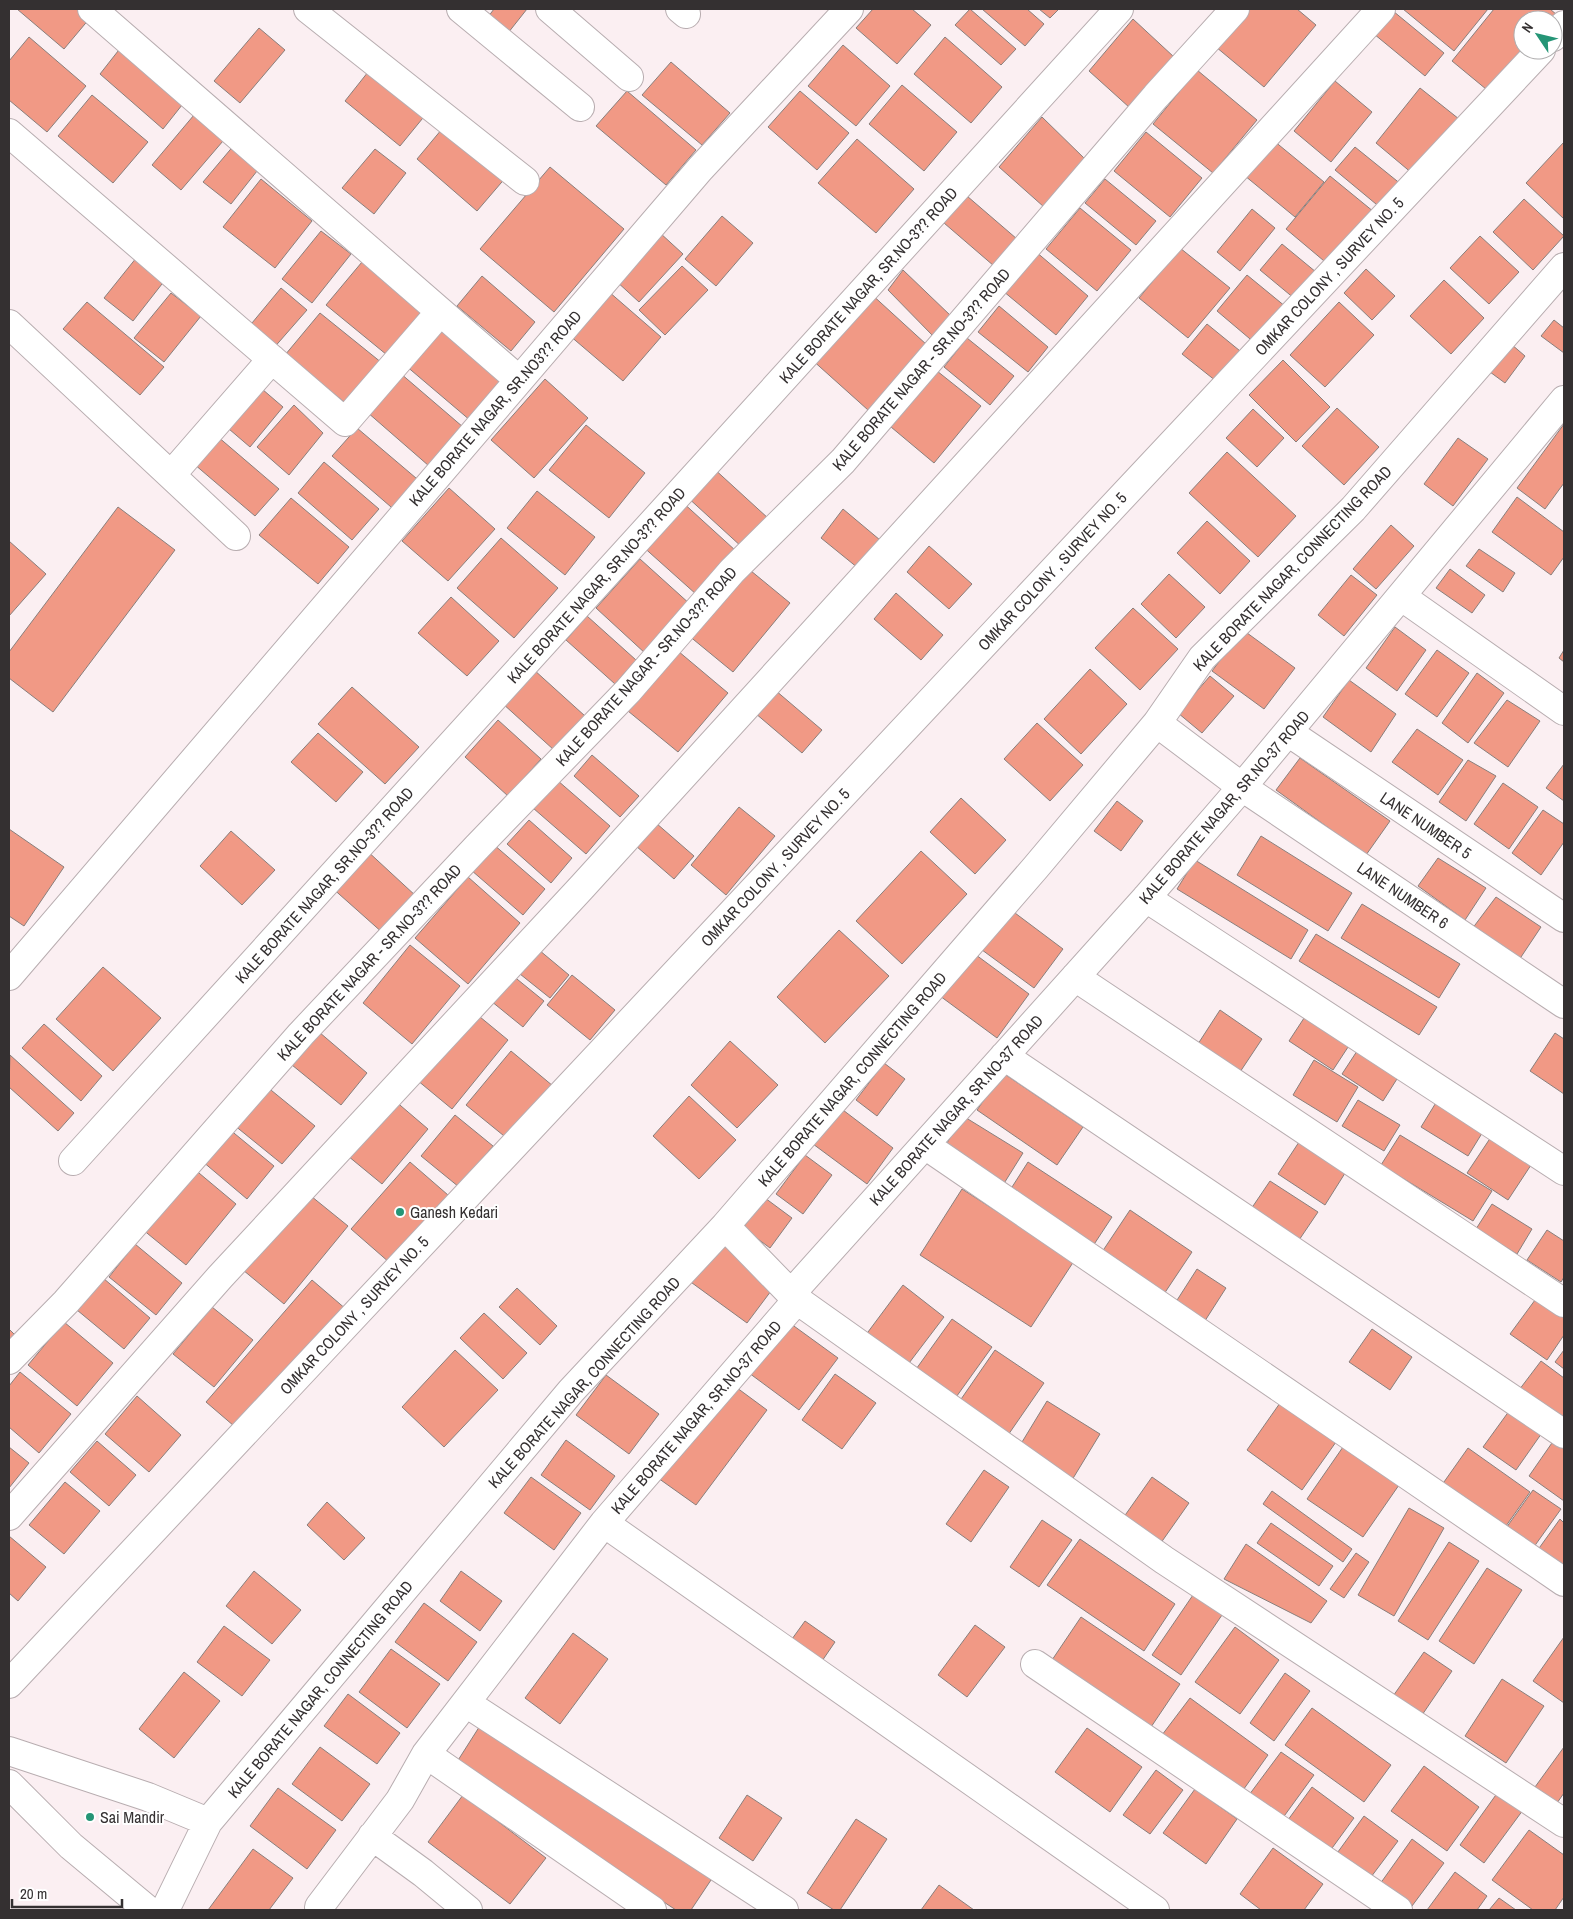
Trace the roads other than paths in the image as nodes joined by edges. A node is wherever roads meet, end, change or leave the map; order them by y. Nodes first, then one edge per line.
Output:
1 (92, 9) edge
2 (308, 9) edge
3 (462, 9) edge
4 (550, 9) edge
5 (849, 9) edge
6 (1119, 9) edge
7 (1235, 9) edge
8 (1381, 9) edge
9 (1532, 60) edge
10 (629, 77) dead end
11 (580, 107) dead end
12 (9, 133) edge
13 (525, 181) dead end
14 (1564, 266) edge
15 (440, 312) junction
16 (9, 324) edge
17 (272, 359) junction
18 (519, 380) junction
19 (1564, 400) edge
20 (171, 475) junction
21 (236, 536) dead end
22 (1402, 597) junction
23 (1564, 711) edge
24 (1157, 723) junction
25 (1288, 732) junction
26 (1242, 787) junction
27 (1146, 898) junction
28 (1564, 918) edge
29 (9, 976) edge
30 (1075, 977) junction
31 (1564, 1004) edge
32 (1004, 1056) junction
33 (925, 1145) junction
34 (73, 1161) dead end
35 (1564, 1171) edge
36 (725, 1226) junction
37 (797, 1300) junction
38 (1564, 1303) edge
39 (9, 1360) edge
40 (1564, 1434) edge
41 (9, 1516) edge
42 (604, 1523) junction
43 (1564, 1582) edge
44 (1035, 1664) dead end
45 (9, 1684) edge
46 (466, 1703) junction
47 (9, 1751) edge
48 (426, 1754) junction
49 (9, 1784) edge
50 (208, 1822) junction
51 (1564, 1823) edge
52 (372, 1836) junction
53 (319, 1907) dead end
54 (148, 1910) edge
55 (165, 1910) edge
56 (468, 1910) edge
57 (652, 1910) edge
58 (784, 1910) edge
59 (1155, 1910) edge
60 (1398, 1910) edge

1 - 15 street
2 - 13 street
3 - 11 street
4 - 10 street
5 - 18 street, KALE BORATE NAGAR, SR.NO3?? ROAD
6 - 34 street, KALE BORATE NAGAR, SR.NO-3?? ROAD
7 - 39 street, KALE BORATE NAGAR - SR.NO-3?? ROAD
8 - 41 street
9 - 45 street, OMKAR COLONY , SURVEY NO. 5
12 - 17 street
14 - 24 street, KALE BORATE NAGAR, CONNECTING ROAD
15 - 17 street
15 - 18 street
16 - 20 street
17 - 20 street
18 - 29 street, KALE BORATE NAGAR, SR.NO3?? ROAD
19 - 22 street, KALE BORATE NAGAR, SR.NO-37 ROAD
20 - 21 street
22 - 23 street
22 - 25 street, KALE BORATE NAGAR, SR.NO-37 ROAD
24 - 26 street, LANE NUMBER 6
24 - 36 street, KALE BORATE NAGAR, CONNECTING ROAD
25 - 26 street, KALE BORATE NAGAR, SR.NO-37 ROAD
25 - 28 street, LANE NUMBER 5
26 - 27 street, KALE BORATE NAGAR, SR.NO-37 ROAD
26 - 31 street, LANE NUMBER 6
27 - 30 street, KALE BORATE NAGAR, SR.NO-37 ROAD
27 - 35 street
30 - 32 street, KALE BORATE NAGAR, SR.NO-37 ROAD
30 - 38 street
32 - 33 street, KALE BORATE NAGAR, SR.NO-37 ROAD
32 - 40 street
33 - 37 street, KALE BORATE NAGAR, SR.NO-37 ROAD
33 - 43 street
36 - 37 street
36 - 50 street, KALE BORATE NAGAR, CONNECTING ROAD
37 - 42 street, KALE BORATE NAGAR, SR.NO-37 ROAD
37 - 51 street
42 - 46 street, KALE BORATE NAGAR, SR.NO-37 ROAD
42 - 59 street
44 - 60 street
46 - 48 street, KALE BORATE NAGAR, SR.NO-37 ROAD
46 - 58 street
47 - 50 street
48 - 52 street, KALE BORATE NAGAR, SR.NO-37 ROAD
48 - 57 street
49 - 54 street
50 - 55 street, KALE BORATE NAGAR, CONNECTING ROAD
52 - 53 street, KALE BORATE NAGAR, SR.NO-37 ROAD
52 - 56 street

